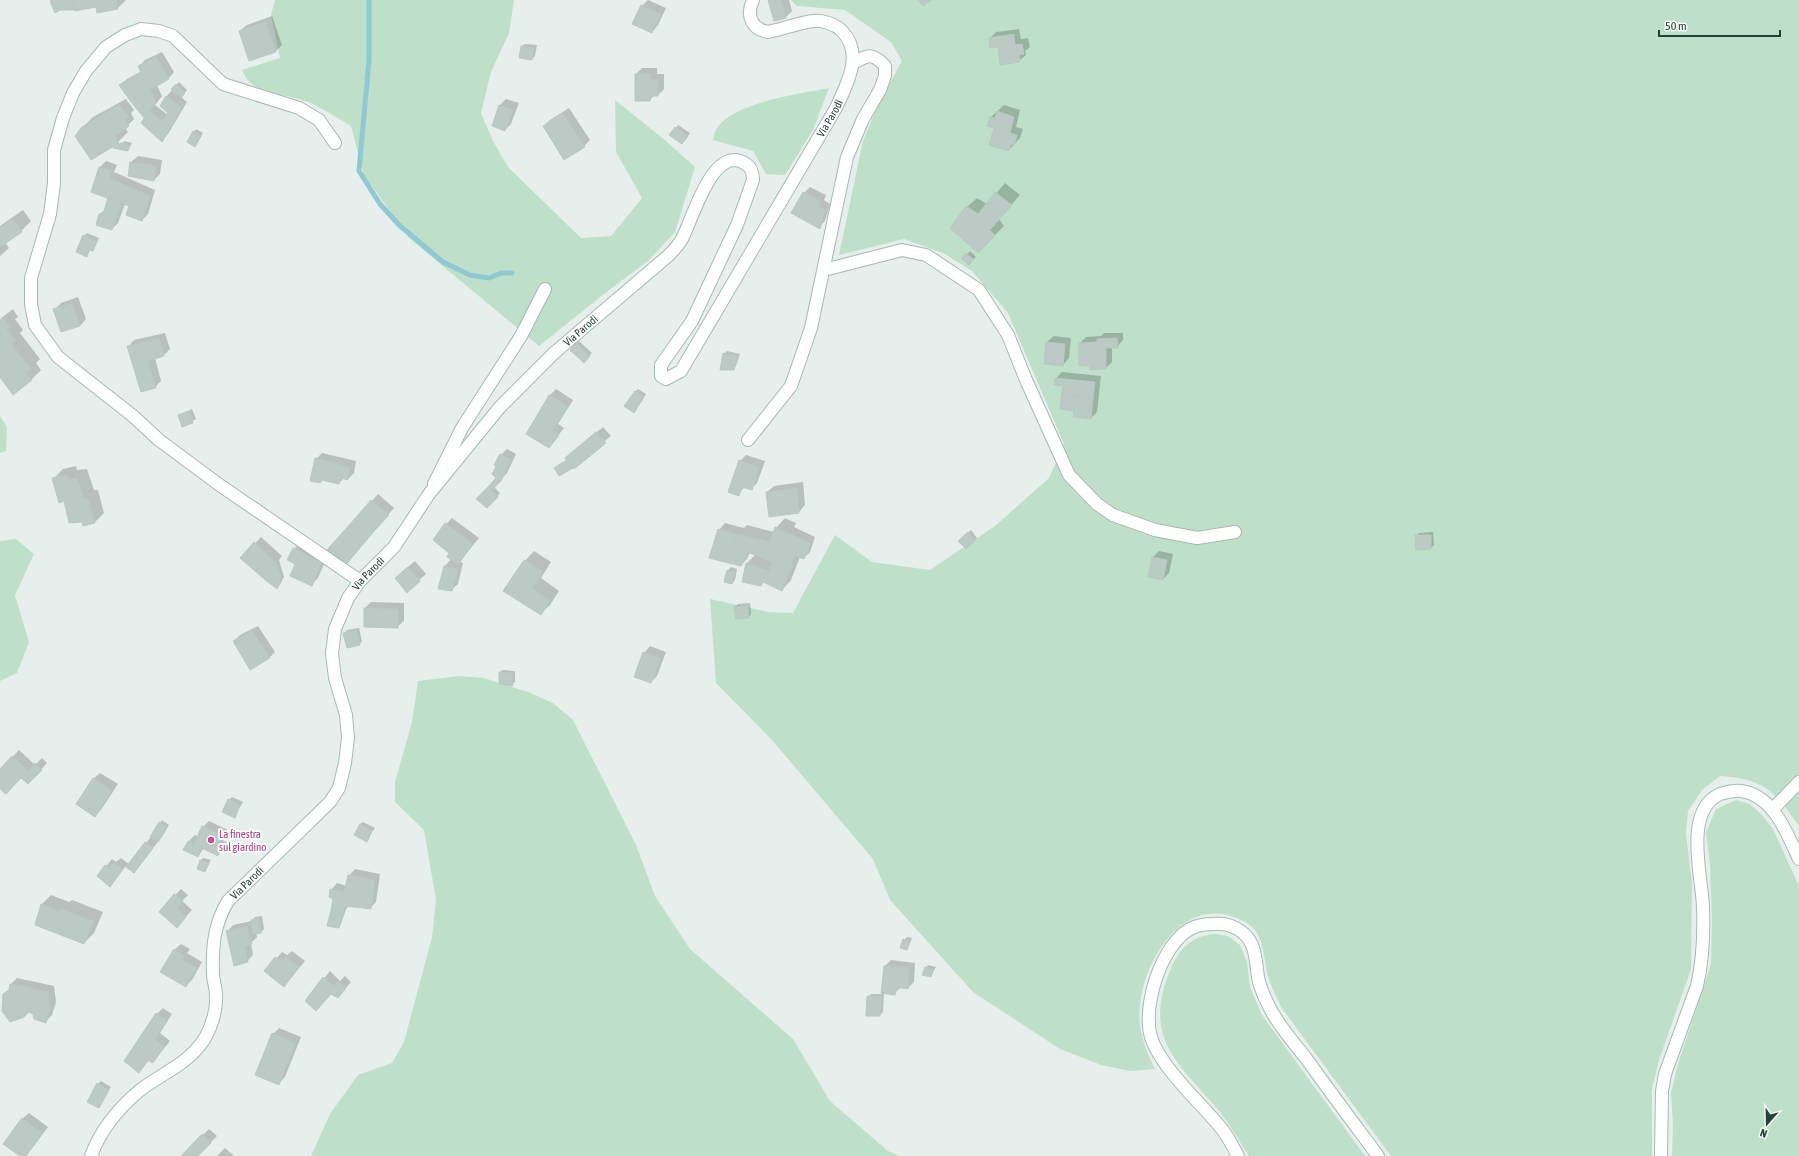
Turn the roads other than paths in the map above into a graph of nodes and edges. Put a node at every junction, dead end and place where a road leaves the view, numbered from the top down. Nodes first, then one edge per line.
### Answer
1 (753, 0) edge
2 (853, 63) junction
3 (335, 143) dead end
4 (824, 270) junction
5 (545, 289) dead end
6 (748, 440) dead end
7 (429, 494) junction
8 (1235, 532) dead end
9 (360, 581) junction
10 (1799, 782) edge
11 (1772, 810) junction
12 (1799, 859) edge
13 (91, 1156) edge
14 (1238, 1156) edge
15 (1378, 1156) edge
16 (1661, 1156) edge

1 - 2 street, Via Parodi
2 - 4 street
2 - 7 street, Via Parodi
3 - 9 street
4 - 6 street
4 - 8 street
5 - 7 street
7 - 9 street, Via Parodi
9 - 13 street, Via Parodi
10 - 11 street
11 - 12 street
11 - 16 street
14 - 15 street

